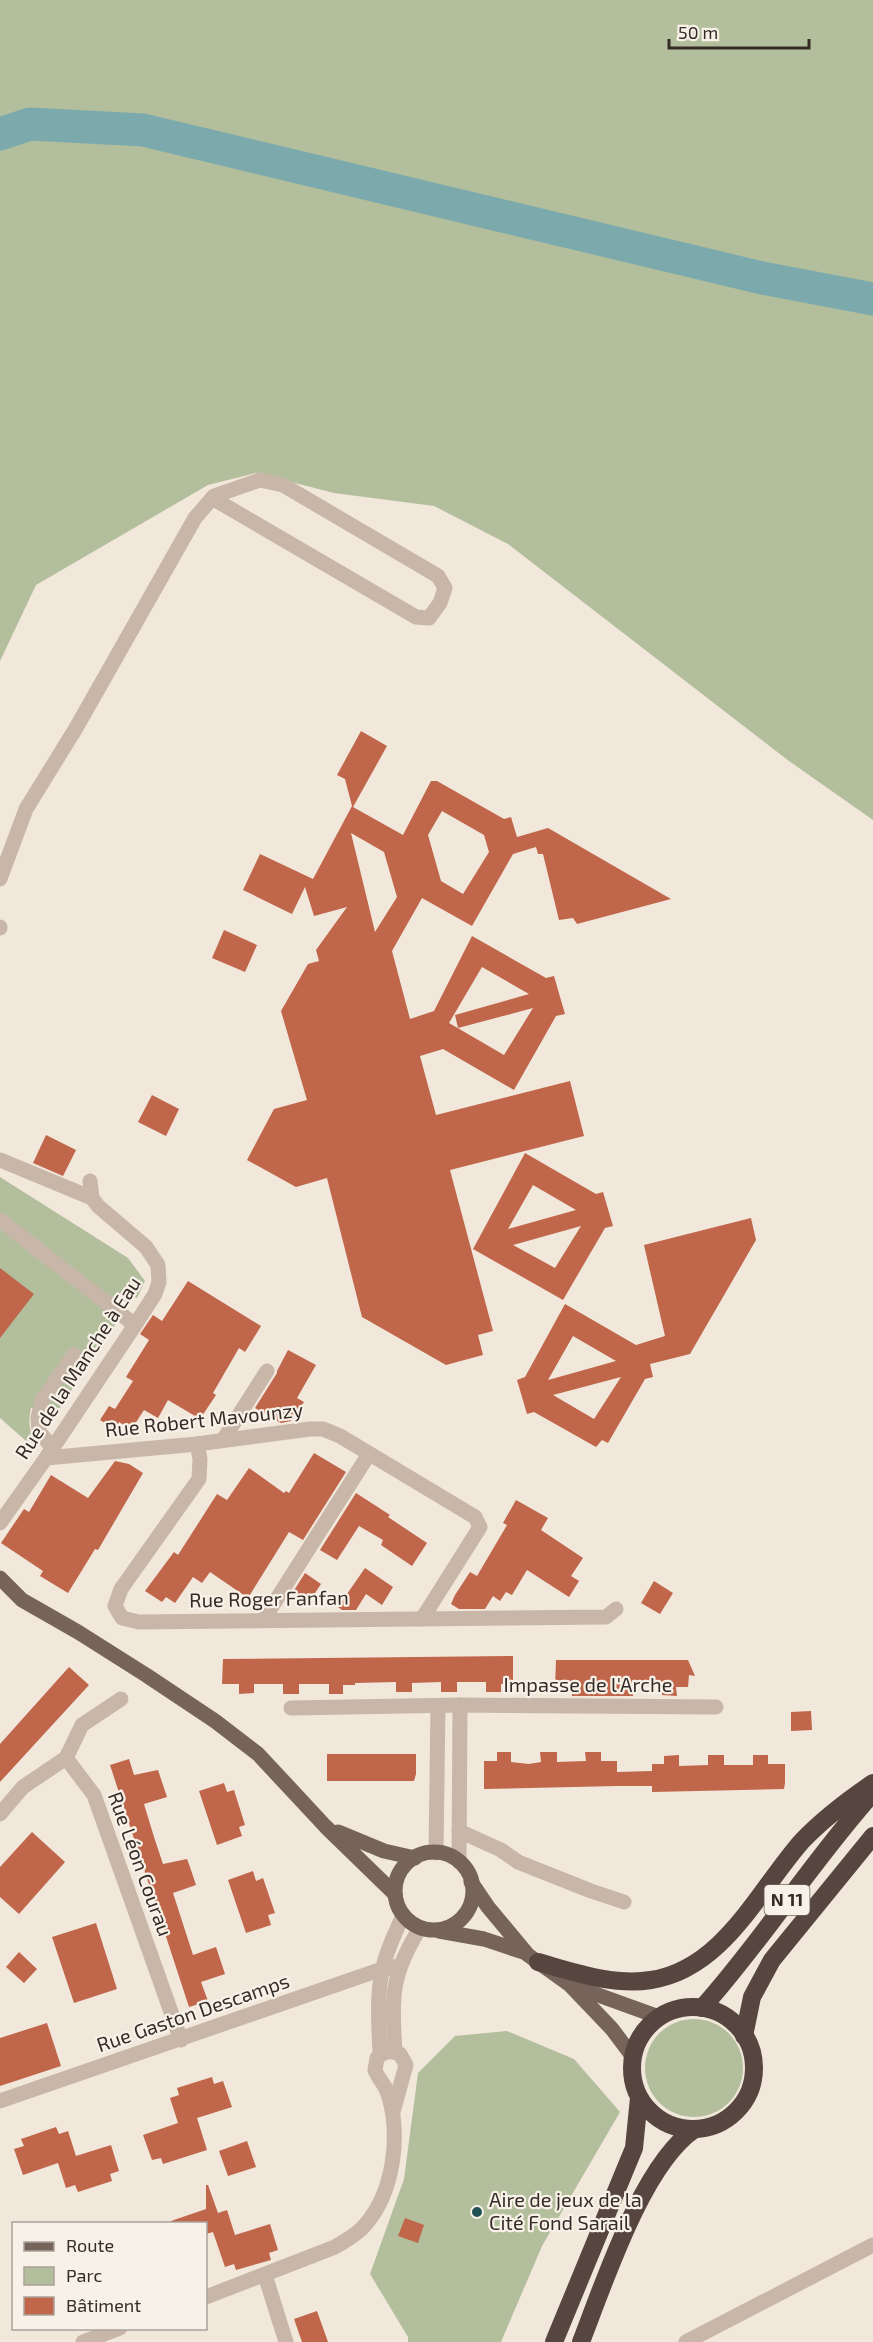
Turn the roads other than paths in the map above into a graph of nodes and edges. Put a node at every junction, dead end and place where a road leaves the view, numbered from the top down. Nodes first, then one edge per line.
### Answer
1 (212, 498) junction
2 (0, 879) edge
3 (0, 1160) edge
4 (90, 1181) dead end
5 (92, 1198) junction
6 (0, 1220) edge
7 (135, 1325) junction
8 (74, 1355) dead end
9 (267, 1371) dead end
10 (223, 1440) junction
11 (196, 1444) junction
12 (50, 1453) junction
13 (369, 1454) junction
14 (2, 1518) edge
15 (0, 1578) edge
16 (0, 1597) edge
17 (22, 1600) junction
18 (616, 1610) dead end
19 (422, 1618) junction
20 (264, 1619) junction
21 (121, 1699) dead end
22 (438, 1706) junction
23 (460, 1706) junction
24 (716, 1707) dead end
25 (291, 1708) dead end
26 (66, 1758) junction
27 (873, 1783) edge
28 (873, 1793) edge
29 (0, 1814) edge
30 (436, 1817) junction
31 (326, 1827) junction
32 (459, 1827) junction
33 (873, 1836) edge
34 (436, 1853) junction
35 (415, 1858) junction
36 (459, 1862) junction
37 (471, 1881) junction
38 (395, 1894) junction
39 (624, 1902) dead end
40 (403, 1915) junction
41 (427, 1929) junction
42 (533, 1959) junction
43 (400, 1966) junction
44 (382, 1970) junction
45 (570, 1985) junction
46 (702, 2008) junction
47 (659, 2017) junction
48 (744, 2036) junction
49 (181, 2040) junction
50 (395, 2052) junction
51 (380, 2055) junction
52 (633, 2057) junction
53 (403, 2077) junction
54 (382, 2080) junction
55 (639, 2097) junction
56 (0, 2101) edge
57 (393, 2112) junction
58 (695, 2129) junction
59 (873, 2245) edge
60 (265, 2276) junction
61 (207, 2297) edge
62 (115, 2330) edge
63 (83, 2342) edge
64 (286, 2342) edge
65 (554, 2342) edge
66 (581, 2342) edge
67 (686, 2342) edge

1 - 1 street
1 - 2 street
3 - 5 street
4 - 5 street
5 - 7 street, Rue de la Manche à Eau
6 - 7 street
7 - 12 street, Rue de la Manche à Eau
8 - 12 street
9 - 10 street
10 - 11 street, Rue Robert Mavounzy
10 - 13 street, Rue Robert Mavounzy
11 - 12 street, Rue Robert Mavounzy
11 - 20 street, Rue Roger Fanfan
12 - 14 street, Rue de la Manche à Eau
13 - 19 street, Rue Robert Mavounzy
13 - 20 street
15 - 17 main road
16 - 17 main road
17 - 31 main road
18 - 19 street, Rue Roger Fanfan
19 - 20 street, Rue Roger Fanfan
21 - 26 street
22 - 23 street, Impasse de l'Arche
22 - 25 street, Impasse de l'Arche
22 - 30 street
23 - 24 street, Impasse de l'Arche
23 - 32 street
26 - 29 street
26 - 49 street, Rue Léon Courau
27 - 42 highway
28 - 46 highway, N 11
30 - 32 street
30 - 34 street
31 - 35 main road
31 - 38 main road
32 - 36 street
32 - 39 street
33 - 48 highway, N 11
34 - 35 main road
34 - 36 main road
35 - 38 main road
36 - 37 main road
37 - 41 main road
37 - 42 main road
38 - 40 main road
40 - 41 main road
40 - 44 street
41 - 42 main road
41 - 43 street
42 - 45 main road
43 - 44 street, Rue Gaston Descamps
43 - 50 street
44 - 49 street, Rue Gaston Descamps
44 - 51 street
45 - 47 main road
45 - 52 main road
46 - 47 highway
46 - 48 highway
47 - 52 highway
48 - 58 highway
49 - 56 street, Rue Gaston Descamps
50 - 51 street
50 - 53 street
51 - 54 street
52 - 55 highway
53 - 54 street
53 - 57 street
54 - 57 street
55 - 58 highway
55 - 65 highway
57 - 60 street
58 - 66 highway
59 - 67 street
60 - 61 street
60 - 64 street
62 - 63 street

